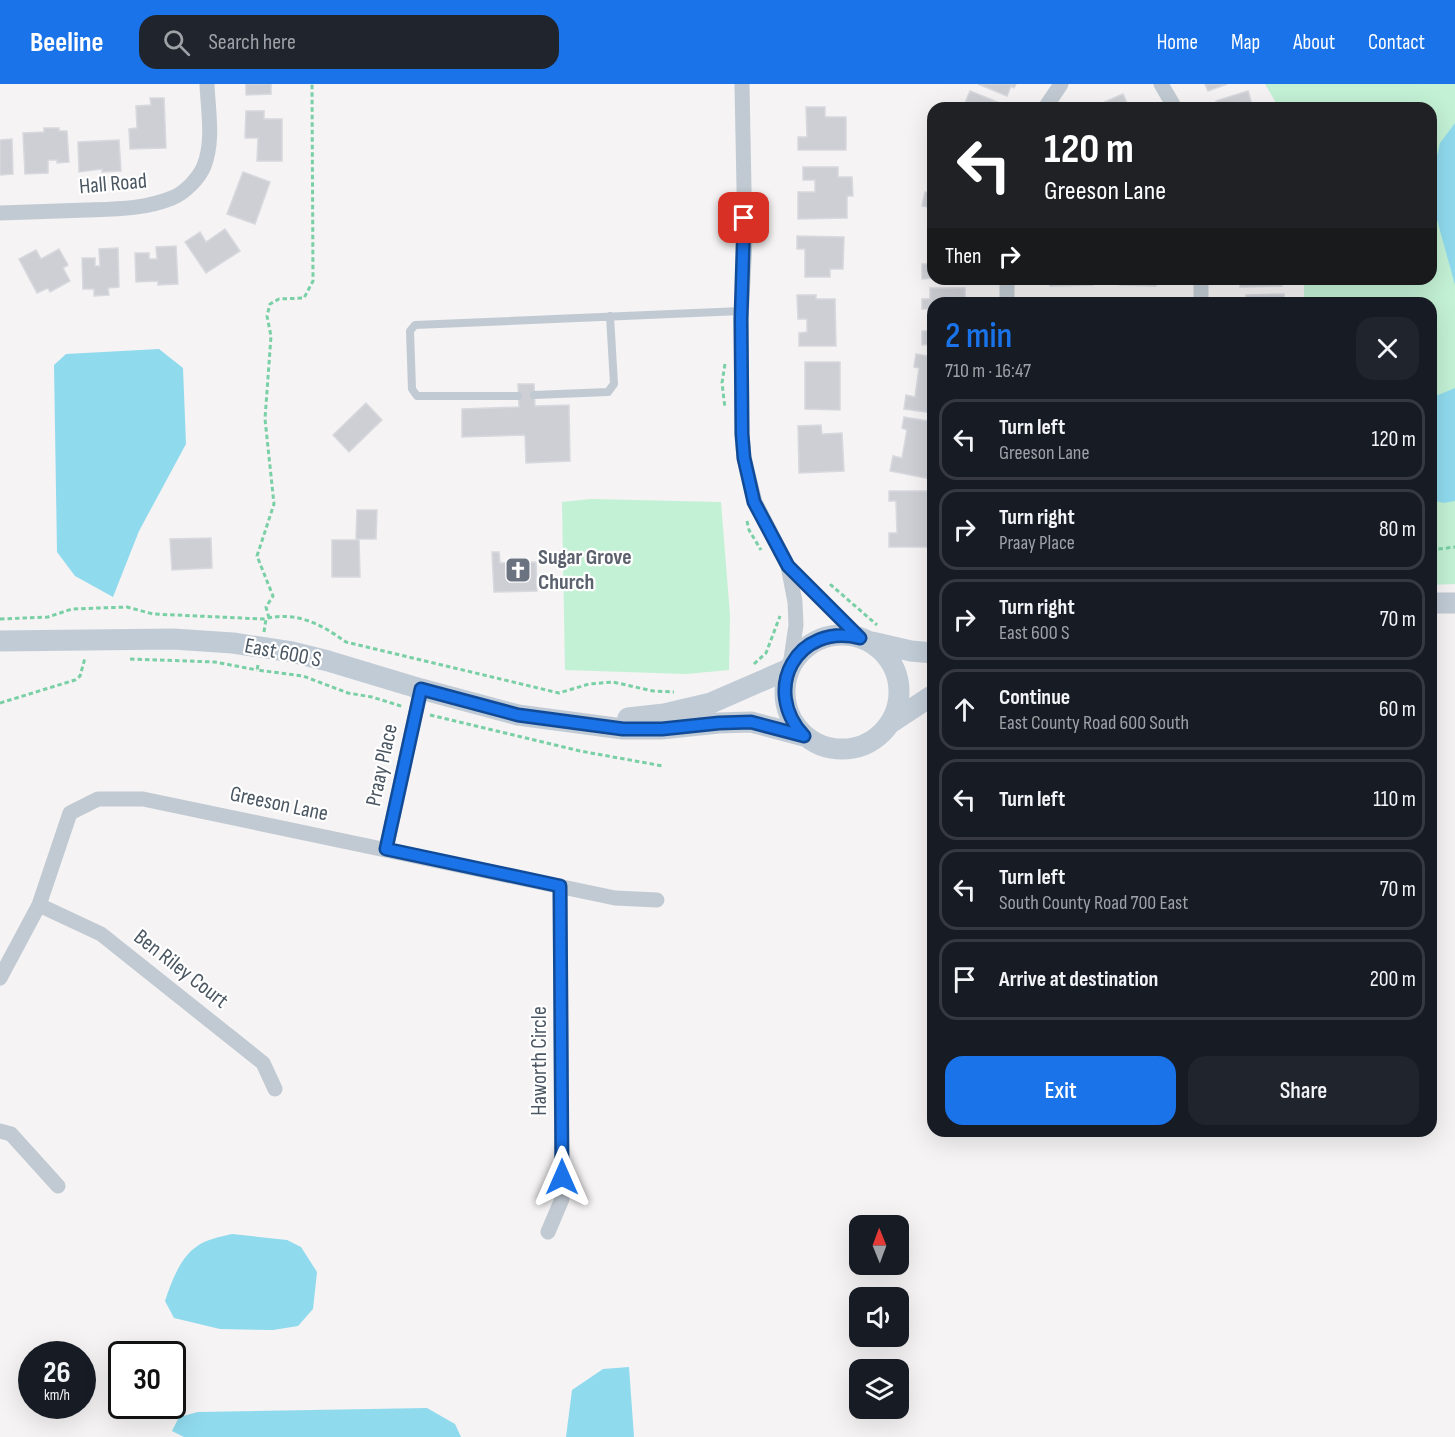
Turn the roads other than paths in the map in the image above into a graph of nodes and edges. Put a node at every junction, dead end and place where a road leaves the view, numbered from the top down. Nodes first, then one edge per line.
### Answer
1 (207, 84) edge
2 (742, 84) edge
3 (1061, 84) edge
4 (1161, 84) edge
5 (1050, 102) edge
6 (1172, 102) edge
7 (0, 213) edge
8 (741, 310) junction
9 (610, 316) junction
10 (534, 395) dead end
11 (518, 396) dead end
12 (788, 566) junction
13 (1437, 603) edge
14 (1455, 603) edge
15 (870, 636) junction
16 (0, 641) edge
17 (927, 652) edge
18 (790, 667) junction
19 (421, 689) junction
20 (927, 699) edge
21 (558, 720) junction
22 (889, 725) junction
23 (804, 736) junction
24 (386, 849) junction
25 (560, 886) junction
26 (657, 900) dead end
27 (39, 905) junction
28 (0, 978) edge
29 (275, 1089) dead end
30 (0, 1131) edge
31 (58, 1186) dead end
32 (548, 1232) dead end

1 - 7 street, Hall Road
2 - 8 street
3 - 5 street
4 - 6 street
8 - 9 lane
8 - 12 street
9 - 10 lane
9 - 11 lane
12 - 15 street
12 - 18 street
13 - 14 street
15 - 17 street
15 - 18 street
15 - 22 street
16 - 19 street, East 600 S
18 - 21 street
18 - 23 street
19 - 21 street, East 600 S
19 - 24 street, Praay Place
20 - 22 street
21 - 23 street
22 - 23 street
24 - 25 street, Greeson Lane
24 - 27 street, Greeson Lane
25 - 26 street, Greeson Lane
25 - 32 street, Haworth Circle
27 - 28 street, Greeson Lane
27 - 29 street, Ben Riley Court
30 - 31 street

